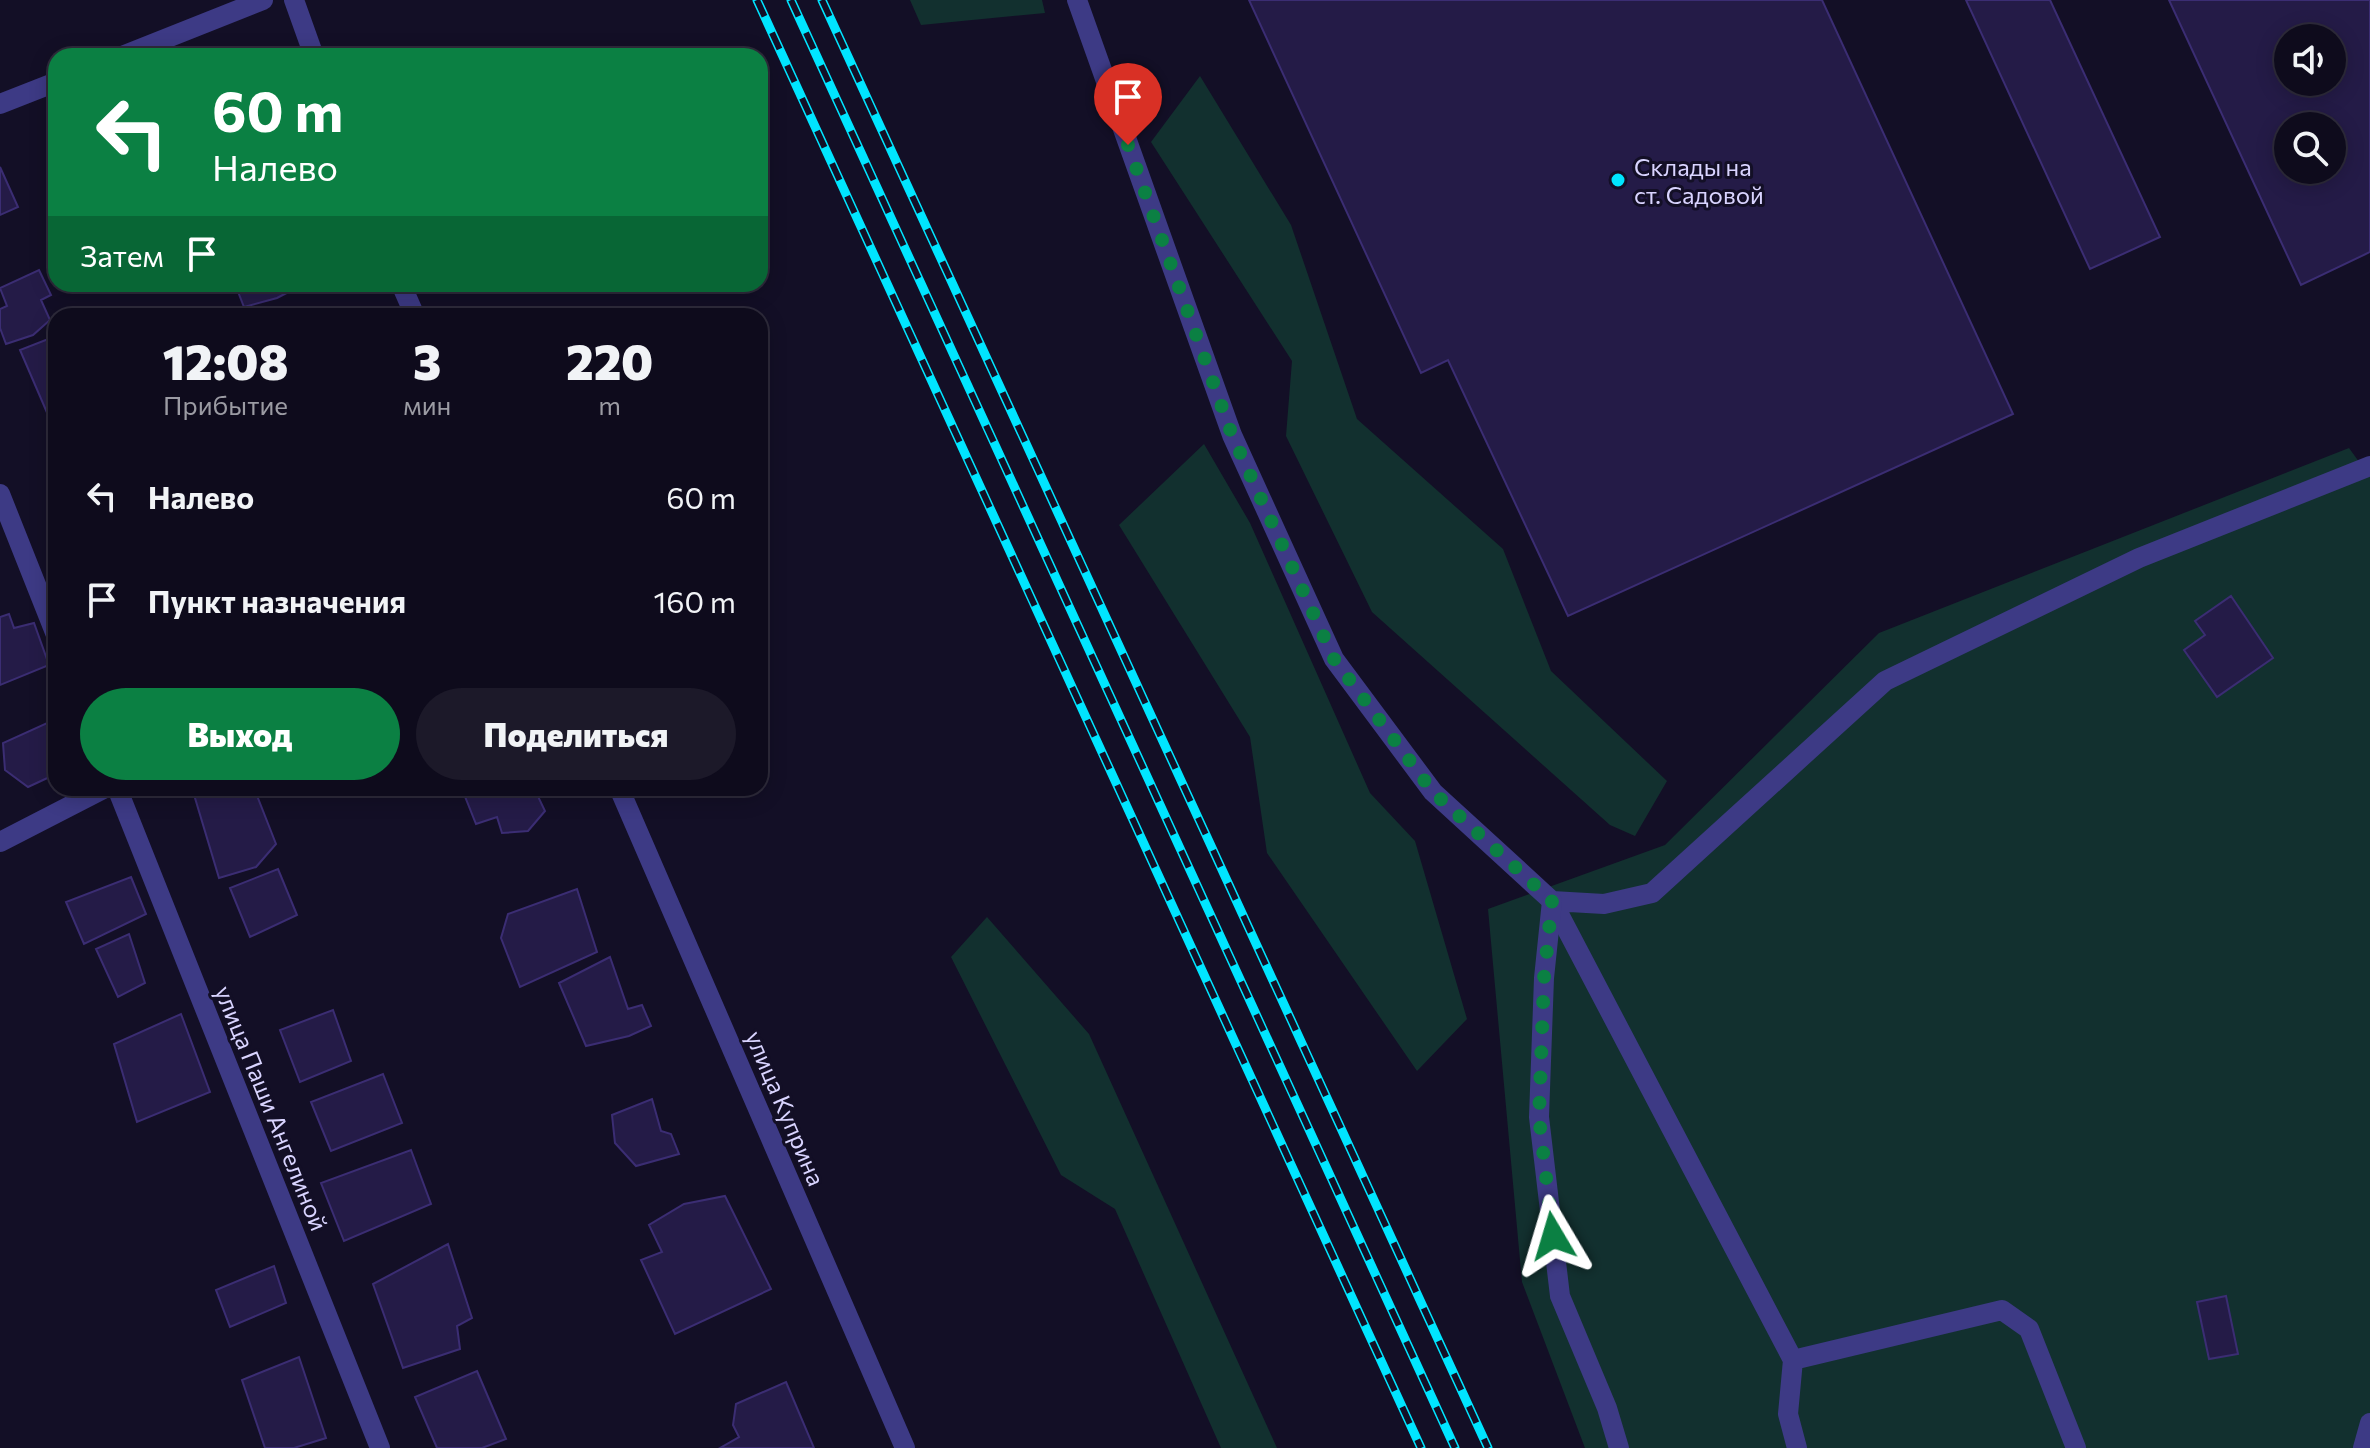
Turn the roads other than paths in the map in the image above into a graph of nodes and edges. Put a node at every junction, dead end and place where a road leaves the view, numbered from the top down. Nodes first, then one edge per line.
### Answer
1 (263, 0) edge
2 (294, 0) edge
3 (1077, 0) edge
4 (142, 48) edge
5 (311, 48) edge
6 (48, 85) edge
7 (0, 104) edge
8 (2370, 466) edge
9 (0, 494) edge
10 (48, 615) edge
11 (89, 796) edge
12 (120, 796) edge
13 (622, 796) edge
14 (0, 842) edge
15 (1552, 901) junction
16 (1793, 1360) junction
17 (2370, 1423) edge
18 (380, 1448) edge
19 (905, 1448) edge
20 (1619, 1448) edge
21 (1797, 1448) edge
22 (2076, 1448) edge
23 (2363, 1448) edge

1 - 4 street
2 - 5 street
3 - 15 street
6 - 7 street
8 - 15 street
9 - 10 street
11 - 14 street
12 - 18 street, улица Паши Ангелиной
13 - 19 street, улица Куприна
15 - 16 street
15 - 20 street
16 - 21 street
16 - 22 street
17 - 23 street

